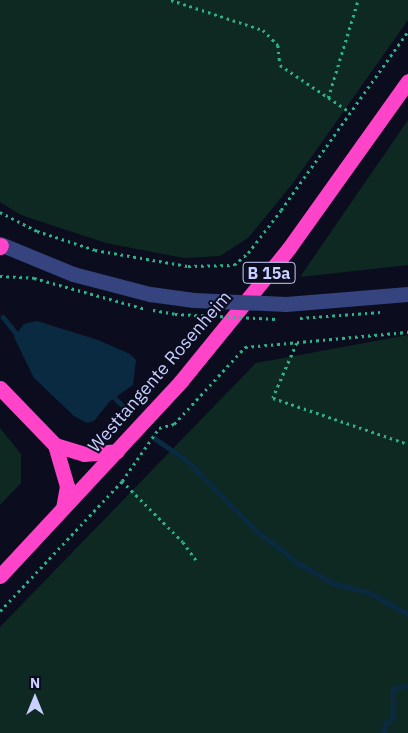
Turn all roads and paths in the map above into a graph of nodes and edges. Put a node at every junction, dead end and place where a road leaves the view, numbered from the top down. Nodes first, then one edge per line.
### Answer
1 (171, 0) edge
2 (358, 0) edge
3 (408, 31) edge
4 (407, 83) edge
5 (328, 98) junction
6 (350, 112) junction
7 (0, 212) edge
8 (0, 245) edge
9 (0, 276) edge
10 (408, 294) edge
11 (391, 311) dead end
12 (285, 312) junction
13 (293, 319) dead end
14 (408, 332) edge
15 (297, 343) junction
16 (0, 388) edge
17 (408, 444) edge
18 (55, 445) junction
19 (117, 451) junction
20 (122, 481) junction
21 (63, 509) junction
22 (197, 561) dead end
23 (0, 576) edge
24 (0, 611) edge

1 - 5 path
2 - 5 path
3 - 6 path
4 - 19 highway, Westtangente Rosenheim / B 15a
5 - 6 path
6 - 7 path
8 - 12 street, bridge
9 - 12 path, bridge
10 - 12 street
11 - 13 path
14 - 15 path
15 - 17 path
15 - 20 path
16 - 18 highway
18 - 19 highway
18 - 21 highway
19 - 21 highway, Westtangente Rosenheim / B 15a
20 - 22 path
20 - 24 path
21 - 23 highway, Westtangente Rosenheim / B 15a

